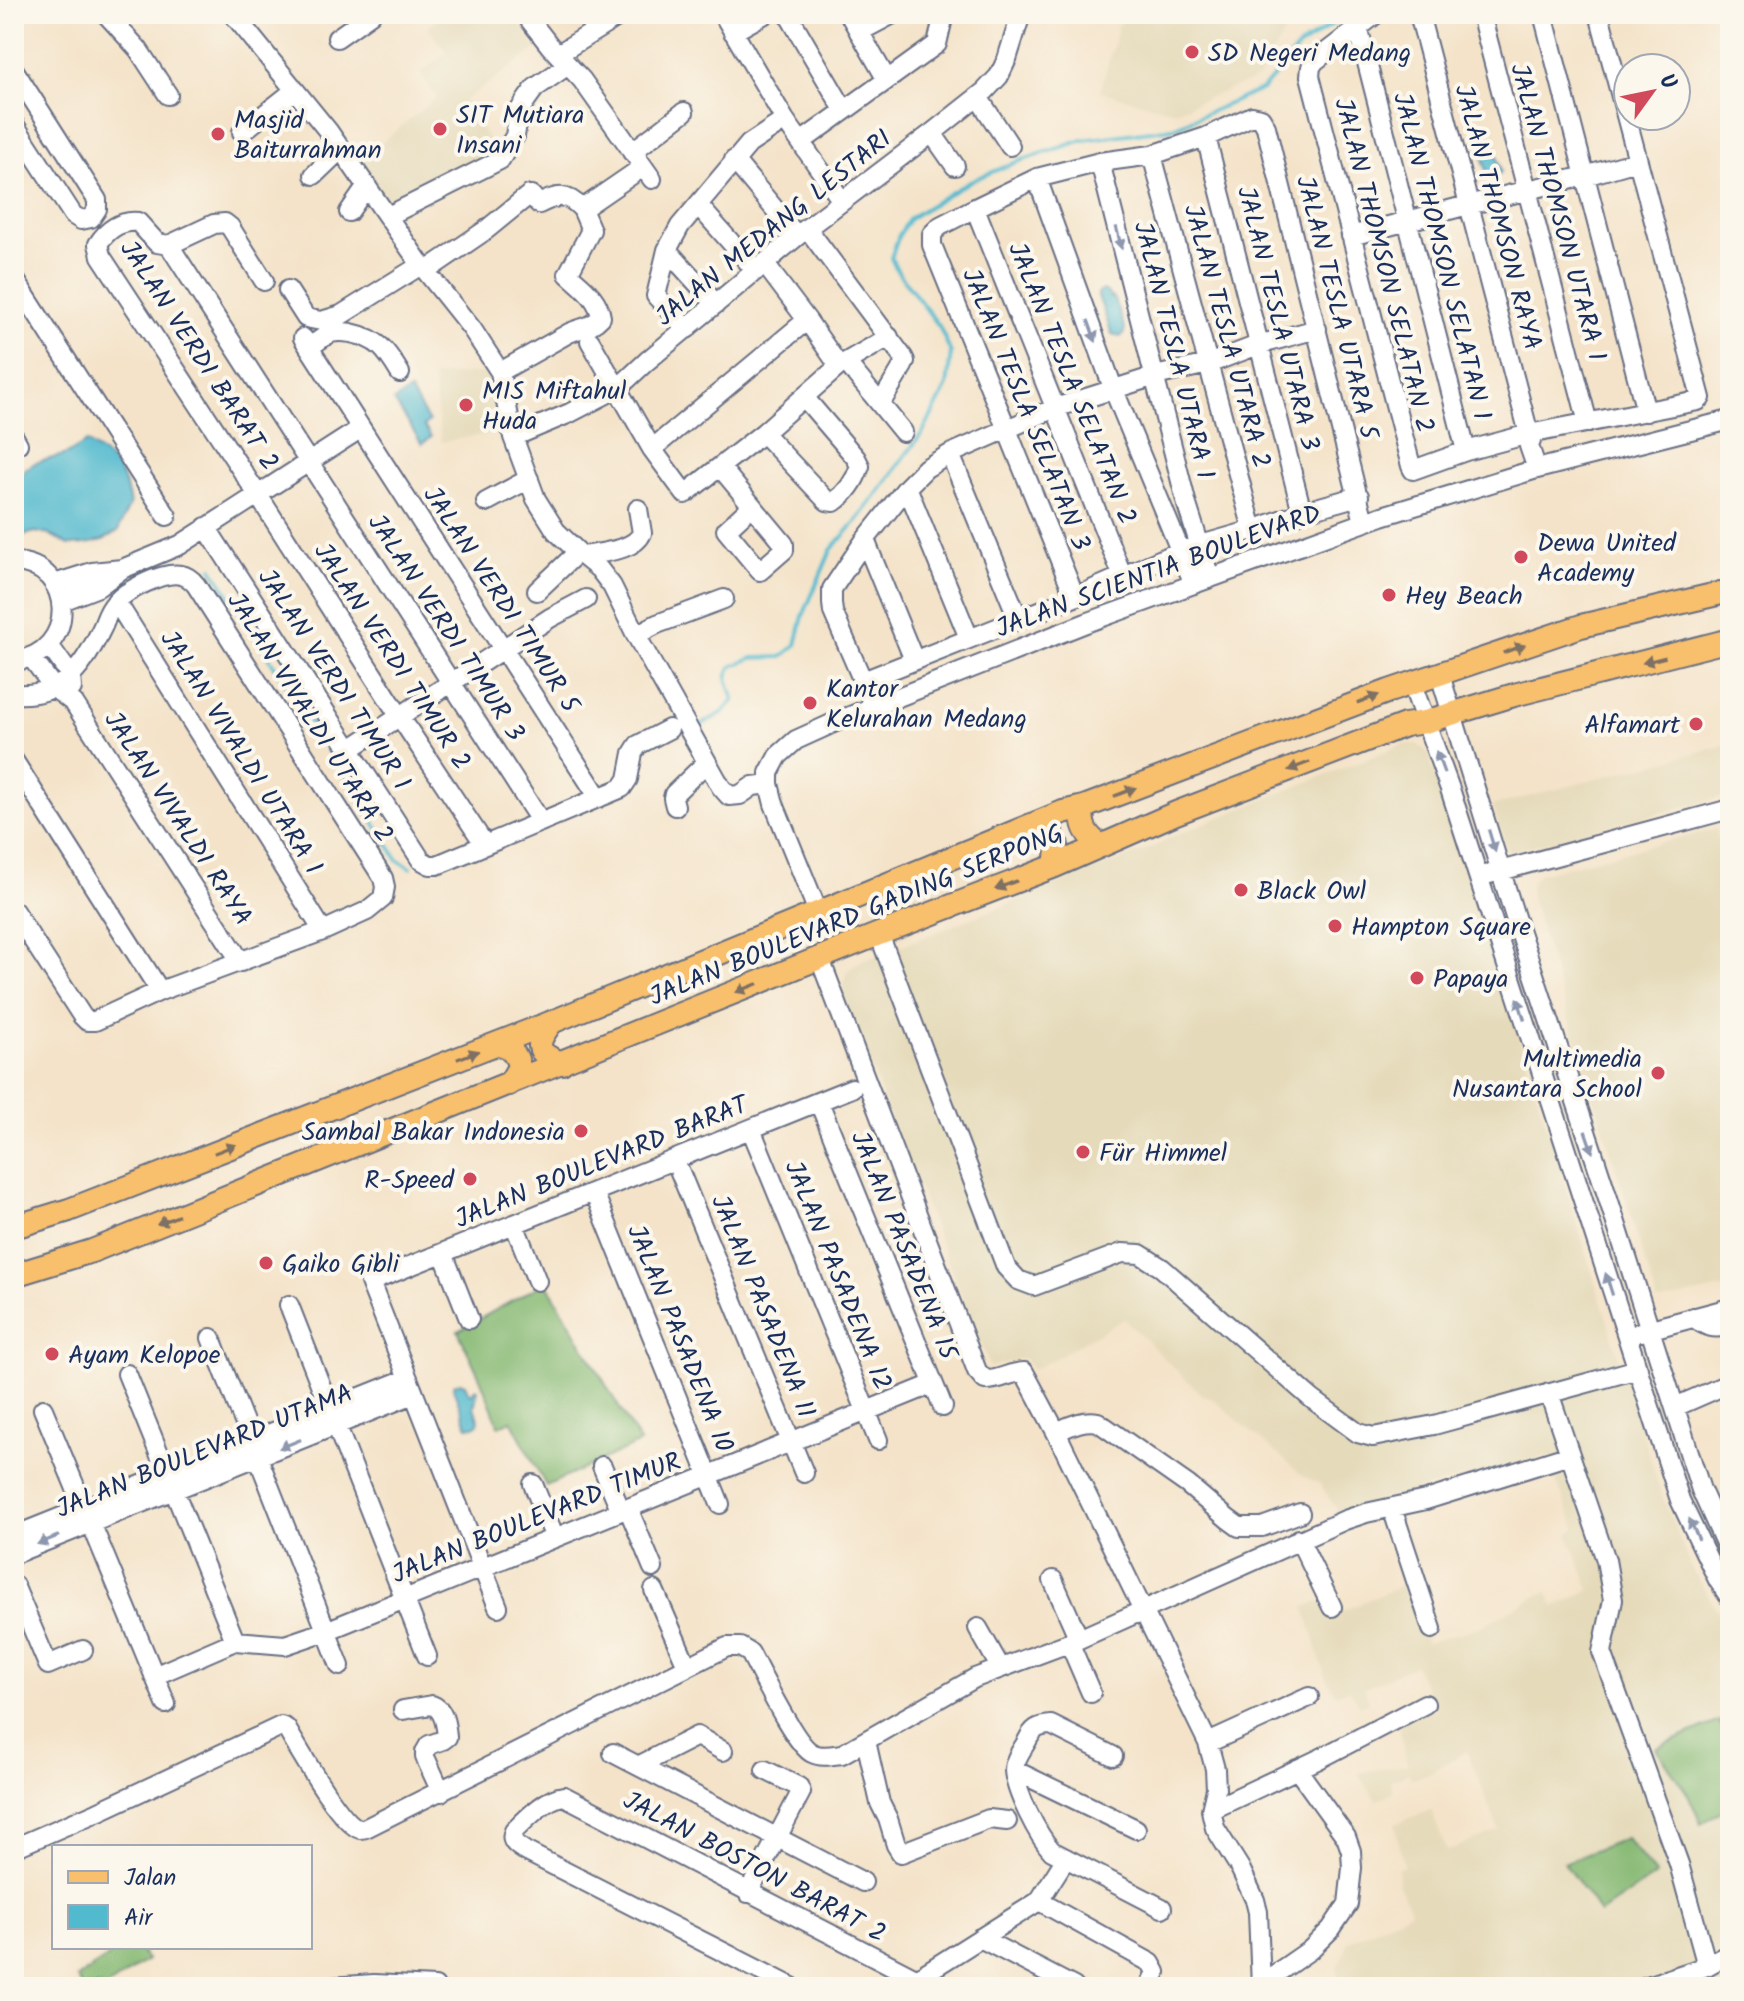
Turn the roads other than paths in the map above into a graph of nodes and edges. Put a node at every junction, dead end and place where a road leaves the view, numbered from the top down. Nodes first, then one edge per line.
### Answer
1 (371, 14) edge
2 (525, 14) edge
3 (622, 14) edge
4 (723, 14) edge
5 (765, 14) edge
6 (788, 14) edge
7 (849, 14) edge
8 (893, 14) edge
9 (1021, 14) edge
10 (1376, 14) edge
11 (1419, 14) edge
12 (1481, 14) edge
13 (1543, 14) edge
14 (1599, 14) edge
15 (939, 15) edge
16 (111, 16) edge
17 (238, 16) edge
18 (1358, 27) junction
19 (733, 32) junction
20 (859, 32) junction
21 (337, 38) dead end
22 (563, 60) junction
23 (14, 70) edge
24 (887, 80) junction
25 (295, 90) junction
26 (168, 95) dead end
27 (978, 97) junction
28 (844, 110) junction
29 (684, 112) dead end
30 (785, 120) junction
31 (14, 124) edge
32 (242, 132) dead end
33 (932, 133) junction
34 (1206, 137) junction
35 (801, 142) junction
36 (1010, 146) dead end
37 (341, 149) junction
38 (1152, 155) junction
39 (734, 160) junction
40 (1637, 161) junction
41 (1100, 162) junction
42 (642, 166) junction
43 (955, 166) dead end
44 (314, 175) dead end
45 (1585, 176) junction
46 (1037, 178) junction
47 (367, 186) junction
48 (1527, 190) junction
49 (842, 201) junction
50 (698, 205) junction
51 (1468, 205) junction
52 (975, 208) junction
53 (582, 209) junction
54 (349, 212) dead end
55 (388, 216) junction
56 (1408, 221) junction
57 (802, 232) junction
58 (1351, 236) junction
59 (169, 245) junction
60 (667, 250) junction
61 (760, 267) junction
62 (424, 268) junction
63 (14, 278) edge
64 (264, 281) dead end
65 (288, 290) dead end
66 (716, 304) junction
67 (807, 320) junction
68 (687, 329) junction
69 (1317, 329) junction
70 (889, 337) junction
71 (590, 341) dead end
72 (1258, 345) junction
73 (842, 364) junction
74 (1208, 364) junction
75 (500, 372) junction
76 (400, 373) dead end
77 (1155, 376) junction
78 (618, 388) junction
79 (1113, 388) junction
80 (804, 397) junction
81 (881, 403) junction
82 (1055, 408) junction
83 (1646, 412) junction
84 (1730, 420) edge
85 (1588, 423) junction
86 (360, 429) junction
87 (1005, 429) junction
88 (903, 432) dead end
89 (763, 433) junction
90 (513, 437) junction
91 (652, 449) junction
92 (1466, 451) junction
93 (1533, 451) junction
94 (950, 454) junction
95 (308, 461) junction
96 (720, 467) junction
97 (529, 479) junction
98 (907, 487) junction
99 (258, 495) junction
100 (1359, 498) junction
101 (486, 502) dead end
102 (1187, 505) junction
103 (752, 506) dead end
104 (638, 509) dead end
105 (1164, 512) junction
106 (1302, 512) junction
107 (167, 516) dead end
108 (1364, 522) junction
109 (206, 527) junction
110 (1253, 530) junction
111 (865, 540) junction
112 (1200, 547) junction
113 (1180, 551) junction
114 (581, 554) junction
115 (14, 562) edge
116 (1123, 577) junction
117 (1202, 581) junction
118 (537, 591) dead end
119 (1730, 591) edge
120 (58, 593) junction
121 (1075, 597) junction
122 (586, 599) dead end
123 (724, 599) dead end
124 (116, 601) junction
125 (1018, 618) junction
126 (636, 635) junction
127 (969, 638) junction
128 (1730, 640) edge
129 (49, 645) junction
130 (504, 649) junction
131 (23, 659) edge
132 (914, 660) junction
133 (1440, 675) junction
134 (71, 676) junction
135 (863, 681) junction
136 (452, 683) junction
137 (1412, 684) junction
138 (54, 688) junction
139 (14, 694) edge
140 (74, 703) junction
141 (874, 707) junction
142 (1453, 713) junction
143 (400, 717) junction
144 (1425, 722) junction
145 (669, 729) dead end
146 (350, 749) junction
147 (14, 761) edge
148 (707, 762) junction
149 (769, 784) junction
150 (599, 798) junction
151 (675, 806) dead end
152 (1084, 807) junction
153 (1730, 809) edge
154 (541, 822) junction
155 (1039, 823) junction
156 (485, 845) junction
157 (1101, 846) junction
158 (1055, 866) junction
159 (1501, 870) junction
160 (1479, 877) junction
161 (14, 911) edge
162 (818, 912) junction
163 (323, 931) junction
164 (879, 934) junction
165 (820, 959) junction
166 (241, 962) junction
167 (160, 991) junction
168 (552, 1022) junction
169 (499, 1043) junction
170 (562, 1063) junction
171 (509, 1084) junction
172 (852, 1088) dead end
173 (819, 1102) junction
174 (751, 1129) junction
175 (675, 1160) junction
176 (594, 1192) junction
177 (514, 1224) junction
178 (15, 1226) edge
179 (443, 1253) junction
180 (14, 1275) edge
181 (537, 1281) dead end
182 (289, 1305) dead end
183 (1730, 1308) edge
184 (1693, 1317) junction
185 (469, 1319) dead end
186 (1730, 1326) edge
187 (1649, 1329) junction
188 (1626, 1336) junction
189 (211, 1338) dead end
190 (1638, 1369) junction
191 (127, 1374) dead end
192 (1730, 1383) edge
193 (933, 1384) junction
194 (411, 1386) junction
195 (1549, 1393) junction
196 (943, 1407) dead end
197 (1675, 1407) junction
198 (43, 1409) dead end
199 (867, 1411) junction
200 (333, 1418) junction
201 (1056, 1432) junction
202 (878, 1440) dead end
203 (791, 1442) junction
204 (254, 1449) junction
205 (1570, 1455) junction
206 (602, 1466) dead end
207 (804, 1473) dead end
208 (709, 1475) junction
209 (170, 1482) junction
210 (533, 1484) dead end
211 (720, 1504) dead end
212 (1392, 1508) junction
213 (624, 1510) junction
214 (1300, 1513) dead end
215 (87, 1516) junction
216 (14, 1536) edge
217 (555, 1538) junction
218 (1299, 1539) junction
219 (14, 1554) edge
220 (1730, 1554) edge
221 (482, 1567) junction
222 (653, 1568) dead end
223 (1053, 1580) dead end
224 (14, 1585) edge
225 (654, 1590) dead end
226 (1730, 1598) edge
227 (405, 1599) junction
228 (498, 1607) dead end
229 (1332, 1607) dead end
230 (1142, 1611) junction
231 (978, 1628) dead end
232 (1432, 1629) dead end
233 (326, 1631) junction
234 (235, 1641) junction
235 (1074, 1641) junction
236 (83, 1650) dead end
237 (427, 1656) dead end
238 (340, 1666) dead end
239 (687, 1666) junction
240 (1000, 1667) junction
241 (154, 1676) junction
242 (1091, 1693) dead end
243 (1309, 1697) dead end
244 (166, 1704) dead end
245 (1425, 1704) dead end
246 (403, 1710) dead end
247 (866, 1741) junction
248 (1208, 1743) junction
249 (723, 1751) dead end
250 (613, 1753) dead end
251 (1113, 1756) dead end
252 (638, 1766) junction
253 (1297, 1769) junction
254 (765, 1770) dead end
255 (1014, 1770) junction
256 (441, 1792) junction
257 (1211, 1810) junction
258 (1007, 1821) dead end
259 (1136, 1829) dead end
260 (778, 1837) junction
261 (14, 1848) edge
262 (1066, 1858) junction
263 (863, 1882) dead end
264 (748, 1893) junction
265 (1039, 1901) junction
266 (1162, 1908) dead end
267 (980, 1938) junction
268 (1730, 1953) edge
269 (1707, 1966) junction
270 (1730, 1967) edge
271 (920, 1984) edge
272 (431, 1986) edge
273 (1261, 1986) edge
274 (331, 1987) edge
275 (792, 1987) edge
276 (1074, 1987) edge
277 (1149, 1987) edge
278 (1644, 1987) edge

1 - 21 street
2 - 22 street
3 - 22 street
4 - 19 street
5 - 19 street
6 - 28 street
7 - 20 street
8 - 20 street
9 - 27 street, JALAN MEDANG LESTARI
10 - 18 street
11 - 51 street, JALAN THOMSON RAYA
12 - 48 street, JALAN THOMSON UTARA 1
13 - 45 street
14 - 40 street
15 - 24 street
16 - 26 street
17 - 25 street
18 - 56 street, JALAN THOMSON SELATAN 1
18 - 58 street, JALAN THOMSON SELATAN 2
19 - 30 street
20 - 24 street
22 - 42 street
22 - 55 street
23 - 31 street
24 - 28 street
25 - 32 street
25 - 37 street
27 - 33 street, JALAN MEDANG LESTARI
27 - 36 street
28 - 35 street
29 - 42 street
30 - 35 street
30 - 39 street
33 - 43 street
33 - 49 street, JALAN MEDANG LESTARI
34 - 38 street
34 - 69 street, JALAN TESLA UTARA 5
34 - 72 street, JALAN TESLA UTARA 3
35 - 49 street
37 - 44 street
37 - 47 street
38 - 41 street
38 - 74 street, JALAN TESLA UTARA 2
39 - 50 street
39 - 57 street
40 - 45 street
40 - 83 street
41 - 46 street
41 -> 77 street, JALAN TESLA UTARA 1
42 - 53 street
45 - 48 street
45 - 83 street
46 - 52 street
46 -> 79 street
47 - 54 street
47 - 55 street
48 - 51 street
48 - 85 street, JALAN THOMSON UTARA 1
49 - 57 street, JALAN MEDANG LESTARI
50 - 60 street
50 - 61 street
51 - 56 street
51 - 93 street, JALAN THOMSON RAYA
52 - 82 street, JALAN TESLA SELATAN 2
52 - 87 street, JALAN TESLA SELATAN 3
53 - 62 street
53 - 75 street
55 - 62 street
56 - 58 street
56 - 92 street, JALAN THOMSON SELATAN 1
57 - 61 street, JALAN MEDANG LESTARI
57 - 70 street
58 - 92 street, JALAN THOMSON SELATAN 2
59 - 64 street
59 - 95 street, JALAN VERDI TIMUR 3
59 - 99 street, JALAN VERDI BARAT 2
60 - 66 street
60 - 68 street
61 - 66 street, JALAN MEDANG LESTARI
61 - 67 street
62 - 65 street
62 - 75 street
63 - 107 street
66 - 68 street, JALAN MEDANG LESTARI
67 - 73 street
67 - 91 street
68 - 78 street, JALAN MEDANG LESTARI
69 - 72 street
69 - 100 street, JALAN TESLA UTARA 5
70 - 73 street
70 - 81 street
71 - 78 street
72 - 74 street
72 - 106 street, JALAN TESLA UTARA 3
73 - 80 street
73 - 81 street
74 - 77 street
74 - 110 street, JALAN TESLA UTARA 2
75 - 90 street
76 - 86 street, JALAN VERDI TIMUR 5
77 - 79 street
77 - 102 street, JALAN TESLA UTARA 1
78 - 90 street, JALAN MEDANG LESTARI
78 - 91 street
79 - 82 street
79 - 105 street
80 - 89 street
80 - 89 street
81 - 88 street
82 - 87 street
82 - 116 street, JALAN TESLA SELATAN 2
83 - 85 street
84 - 93 street, JALAN SCIENTIA BOULEVARD
85 - 93 street
86 - 95 street
86 - 130 street, JALAN VERDI TIMUR 5
87 - 94 street
87 - 121 street, JALAN TESLA SELATAN 3
89 - 96 street
90 - 97 street
91 - 96 street
92 - 93 street
93 - 108 street, JALAN SCIENTIA BOULEVARD
94 - 98 street
94 - 125 street
95 - 99 street
95 - 136 street, JALAN VERDI TIMUR 3
96 - 103 street
97 - 101 street
97 - 114 street
98 - 111 street
98 - 127 street
99 - 109 street
99 - 143 street, JALAN VERDI TIMUR 2
100 - 106 street
100 - 108 street, JALAN TESLA UTARA 5
102 - 105 street
102 - 112 street, JALAN TESLA UTARA 1
104 - 114 street
105 - 113 street
106 - 110 street
108 - 117 street, JALAN SCIENTIA BOULEVARD
109 - 120 street
109 - 146 street, JALAN VERDI TIMUR 1
110 - 112 street
111 - 132 street
111 - 135 street
112 - 113 street
112 - 117 street, JALAN TESLA UTARA 1
113 - 116 street
113 - 117 street
114 - 118 street
114 - 126 street
115 - 120 street
116 - 121 street
117 - 141 street, JALAN SCIENTIA BOULEVARD
133 -> 119 main road, JALAN BOULEVARD GADING SERPONG
120 - 129 street
121 - 125 street
122 - 130 street
123 - 126 street
124 - 134 street
124 - 163 street, JALAN VIVALDI UTARA 1
124 - 163 street, JALAN VIVALDI UTARA 2
125 - 127 street
126 - 148 street
127 - 132 street
128 -> 142 main road, JALAN BOULEVARD GADING SERPONG
129 - 131 street
129 - 134 street, JALAN VIVALDI RAYA
130 - 136 street
130 - 150 street, JALAN VERDI TIMUR 5
131 - 138 street, JALAN VIVALDI RAYA
132 - 135 street
133 - 137 main road, JALAN BOULEVARD GADING SERPONG
133 - 142 street
134 - 138 street
134 - 140 street, JALAN VIVALDI RAYA
135 - 141 street
136 - 143 street
136 - 154 street, JALAN VERDI TIMUR 3
137 - 144 street
152 -> 137 main road, JALAN BOULEVARD GADING SERPONG
138 - 139 street
138 - 140 street, JALAN VIVALDI RAYA
140 - 166 street, JALAN VIVALDI RAYA
141 - 149 street, JALAN SCIENTIA BOULEVARD
142 - 144 main road, JALAN BOULEVARD GADING SERPONG
142 -> 159 street
143 - 146 street
143 - 156 street, JALAN VERDI TIMUR 2
144 -> 157 main road, JALAN BOULEVARD GADING SERPONG
160 -> 144 street
145 - 150 street
146 - 156 street, JALAN VERDI TIMUR 1
147 - 167 street
148 - 149 street
148 - 151 street
149 - 162 street
150 - 154 street
152 - 155 main road, JALAN BOULEVARD GADING SERPONG
152 - 157 main road
153 - 159 street
154 - 156 street
155 - 158 main road
155 - 162 main road, JALAN BOULEVARD GADING SERPONG
157 - 158 main road, JALAN BOULEVARD GADING SERPONG
158 -> 164 main road, JALAN BOULEVARD GADING SERPONG
159 - 160 street
159 -> 187 street
188 -> 160 street
161 - 167 street
162 - 168 main road, JALAN BOULEVARD GADING SERPONG
163 - 166 street
164 - 165 main road, JALAN BOULEVARD GADING SERPONG
164 - 195 street
165 -> 170 main road, JALAN BOULEVARD GADING SERPONG
165 - 201 street
166 - 167 street
168 - 169 main road, JALAN BOULEVARD GADING SERPONG
168 - 170 main road
169 - 171 main road
178 -> 169 main road, JALAN BOULEVARD GADING SERPONG
170 - 171 main road, JALAN BOULEVARD GADING SERPONG
171 -> 180 main road, JALAN BOULEVARD GADING SERPONG
172 - 173 street, JALAN BOULEVARD BARAT
173 - 174 street, JALAN BOULEVARD BARAT
173 - 193 street, JALAN PASADENA 15
174 - 175 street, JALAN BOULEVARD BARAT
174 - 199 street, JALAN PASADENA 12
175 - 176 street, JALAN BOULEVARD BARAT
175 - 203 street, JALAN PASADENA 11
176 - 177 street, JALAN BOULEVARD BARAT
176 - 208 street, JALAN PASADENA 10
177 - 179 street, JALAN BOULEVARD BARAT
177 - 181 street
179 - 185 street
179 - 194 street, JALAN BOULEVARD BARAT
182 - 200 street
183 - 184 street
184 - 186 street
184 - 187 street
187 - 188 street
187 - 197 street
188 - 190 street
189 - 204 street
190 - 195 street
226 -> 190 street
191 - 209 street
192 - 197 street
193 - 196 street, JALAN PASADENA 15
193 - 199 street, JALAN BOULEVARD TIMUR
194 - 200 street, JALAN BOULEVARD UTAMA
194 - 221 street
195 - 205 street
197 - 220 street
198 - 215 street
199 - 202 street, JALAN PASADENA 12
199 - 203 street, JALAN BOULEVARD TIMUR
200 - 204 street, JALAN BOULEVARD UTAMA
200 - 227 street
201 - 214 street
201 - 230 street
203 - 207 street, JALAN PASADENA 11
203 - 208 street, JALAN BOULEVARD TIMUR
204 - 209 street, JALAN BOULEVARD UTAMA
204 - 233 street
205 - 212 street
205 - 269 street
206 - 213 street
208 - 211 street, JALAN PASADENA 10
208 - 213 street, JALAN BOULEVARD TIMUR
209 - 215 street, JALAN BOULEVARD UTAMA
209 - 234 street
210 - 217 street
212 - 218 street
212 - 232 street
213 - 217 street, JALAN BOULEVARD TIMUR
213 - 222 street
215 - 216 street, JALAN BOULEVARD UTAMA
215 -> 219 street, JALAN BOULEVARD UTAMA
215 - 241 street
217 - 221 street, JALAN BOULEVARD TIMUR
218 - 229 street
218 - 230 street
221 - 227 street, JALAN BOULEVARD TIMUR
221 - 228 street
223 - 235 street
224 - 236 street
225 - 239 street
227 - 233 street, JALAN BOULEVARD TIMUR
227 - 237 street
230 - 235 street
230 - 248 street
231 - 240 street
233 - 234 street, JALAN BOULEVARD TIMUR
233 - 238 street
234 - 241 street, JALAN BOULEVARD TIMUR
235 - 240 street
235 - 242 street
239 - 247 street
239 - 256 street
240 - 247 street
241 - 244 street
243 - 248 street
245 - 253 street
246 - 256 street
247 - 258 street
248 - 257 street
249 - 252 street
250 - 252 street
251 - 255 street
252 - 260 street
253 - 257 street
253 - 273 street
254 - 260 street
255 - 259 street
255 - 262 street
256 - 261 street
257 - 273 street
260 - 263 street
260 - 264 street
262 - 265 street
262 - 266 street
264 - 271 street, JALAN BOSTON BARAT 2
264 - 275 street, JALAN BOSTON BARAT 2
265 - 267 street
265 - 277 street
267 - 271 street
267 - 276 street
268 - 269 street
269 - 270 street
269 - 278 street
272 - 274 street

